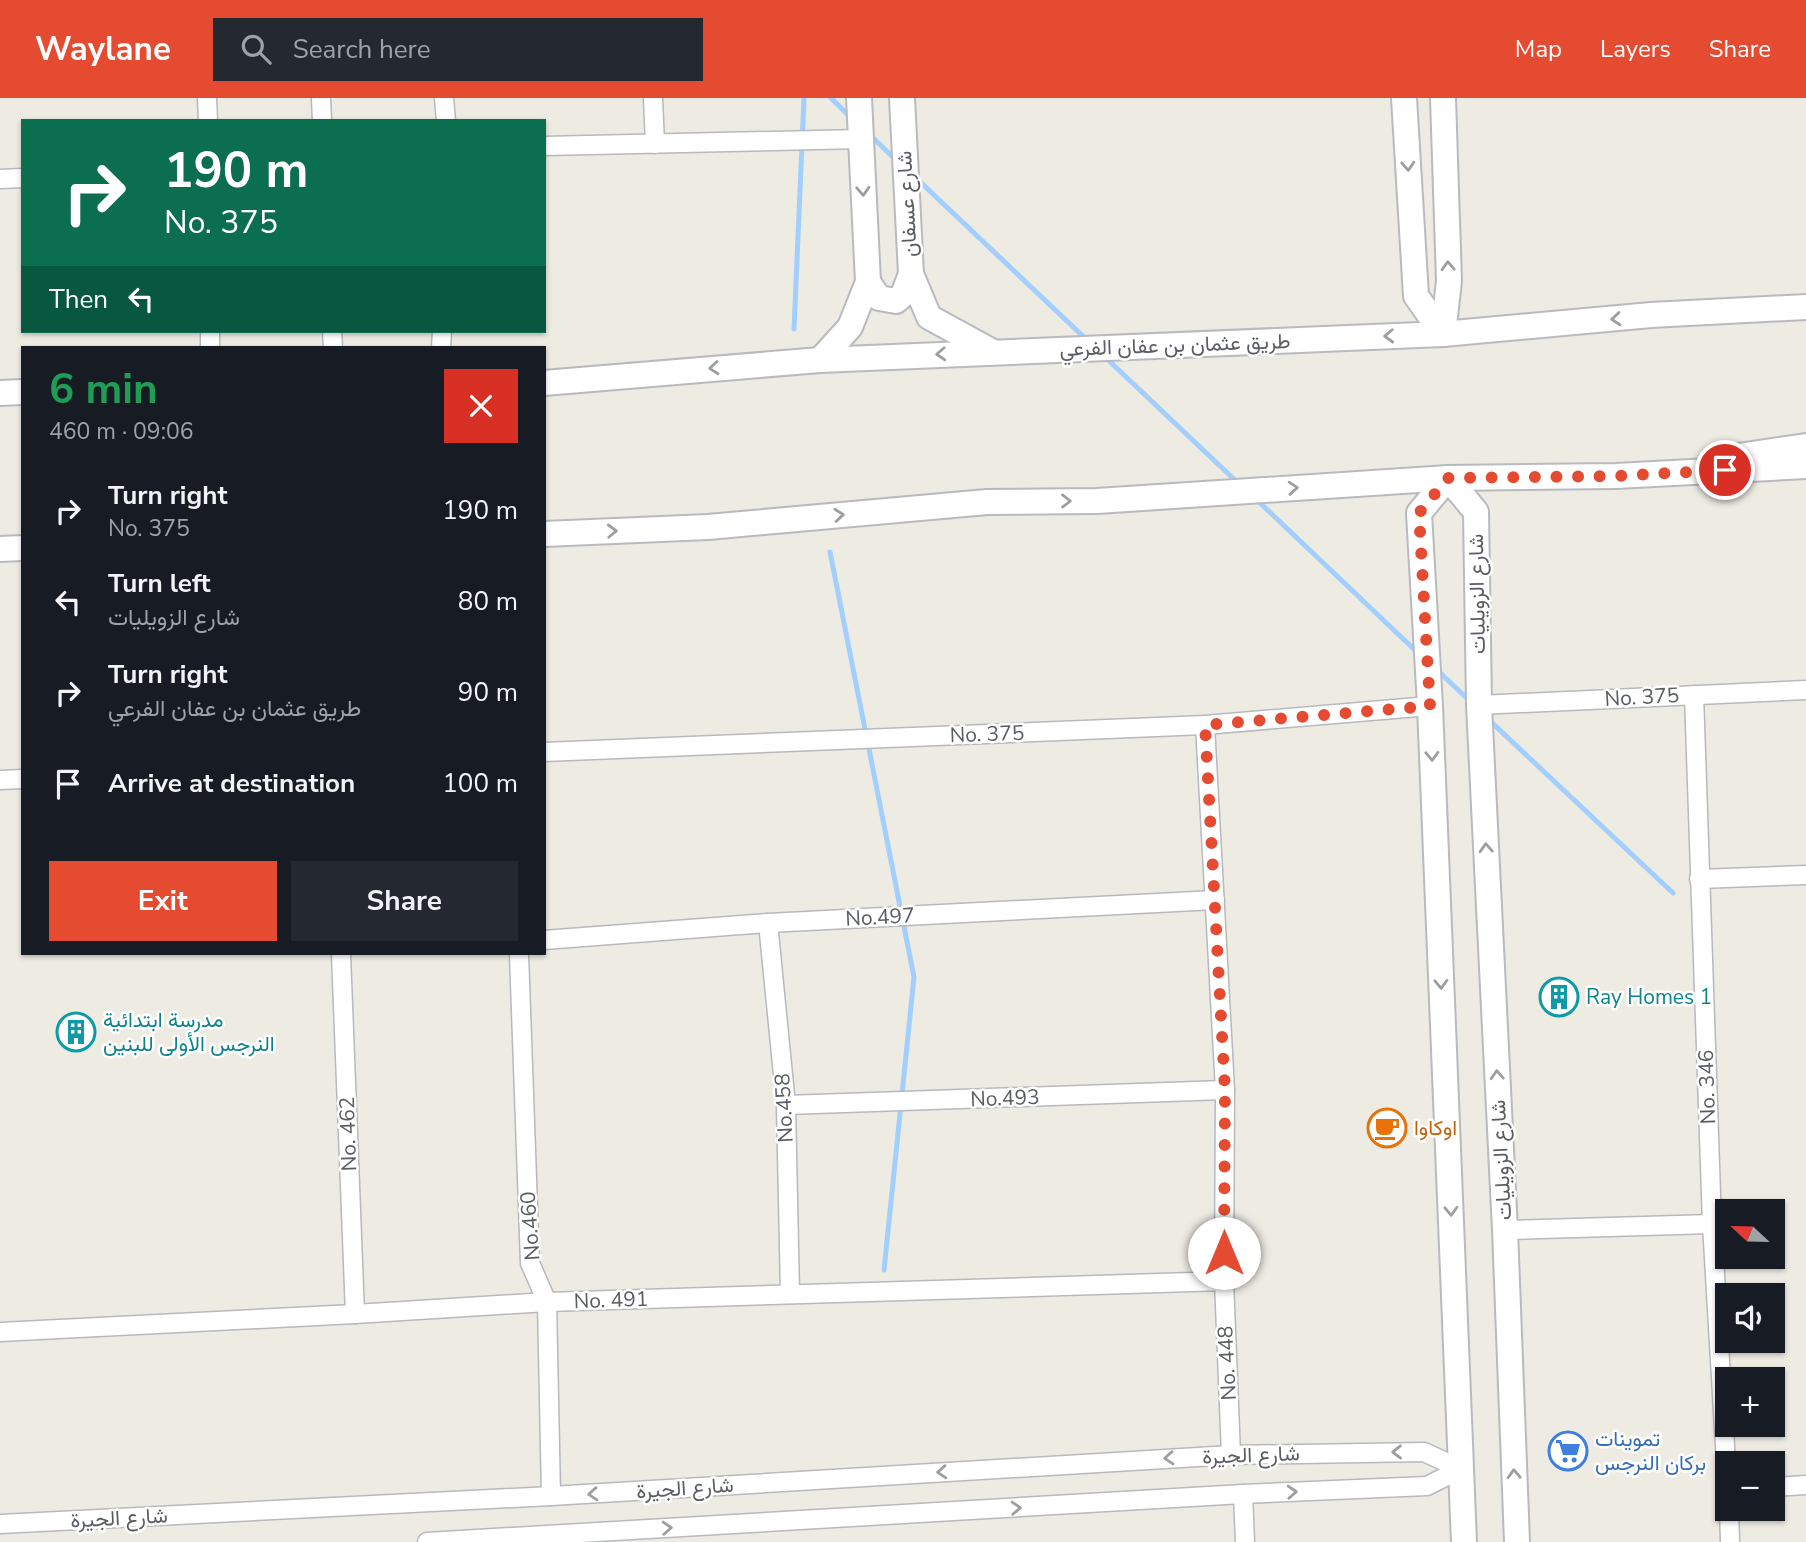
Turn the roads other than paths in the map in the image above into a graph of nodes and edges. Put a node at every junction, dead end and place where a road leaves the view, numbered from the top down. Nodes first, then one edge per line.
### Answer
1 (207, 98) edge
2 (321, 98) edge
3 (444, 98) edge
4 (653, 98) edge
5 (859, 98) edge
6 (902, 98) edge
7 (1404, 98) edge
8 (1443, 98) edge
9 (208, 119) edge
10 (322, 119) edge
11 (446, 119) edge
12 (860, 139) junction
13 (654, 144) junction
14 (546, 146) edge
15 (21, 178) edge
16 (0, 179) edge
17 (911, 274) junction
18 (868, 282) junction
19 (1806, 307) edge
20 (1651, 315) junction
21 (1806, 323) edge
22 (1443, 334) junction
23 (994, 352) junction
24 (820, 360) junction
25 (546, 383) edge
26 (21, 392) edge
27 (0, 393) edge
28 (1806, 446) edge
29 (1806, 466) edge
30 (1616, 476) junction
31 (1448, 478) junction
32 (546, 534) edge
33 (21, 548) edge
34 (0, 549) edge
35 (1806, 690) edge
36 (1694, 695) junction
37 (1479, 705) junction
38 (1430, 706) junction
39 (1205, 725) junction
40 (546, 752) edge
41 (21, 779) edge
42 (0, 780) edge
43 (1806, 875) edge
44 (1699, 879) junction
45 (1215, 900) junction
46 (768, 923) junction
47 (546, 940) edge
48 (341, 955) edge
49 (519, 955) edge
50 (1225, 1090) junction
51 (786, 1105) junction
52 (1712, 1224) junction
53 (1505, 1230) junction
54 (1224, 1281) junction
55 (790, 1294) junction
56 (547, 1302) junction
57 (355, 1314) junction
58 (0, 1332) edge
59 (1725, 1451) edge
60 (1231, 1455) junction
61 (1461, 1469) junction
62 (1806, 1485) edge
63 (1785, 1486) edge
64 (1243, 1494) junction
65 (551, 1496) junction
66 (1729, 1521) edge
67 (0, 1524) edge
68 (482, 1540) edge
69 (427, 1542) edge
70 (1245, 1542) edge
71 (1464, 1542) edge
72 (1517, 1542) edge
73 (1730, 1542) edge

1 - 9 street
2 - 10 street
3 - 11 street
4 - 13 street
5 - 12 street, شارع عسفان
6 - 17 street, شارع عسفان
7 -> 22 street
22 -> 8 street
12 - 13 street
12 -> 18 street, شارع عسفان
13 - 14 street
15 - 16 street
17 - 18 street
17 - 23 street, شارع عسفان
18 - 24 street, شارع عسفان
19 - 20 street, طريق عثمان بن عفان الفرعي
20 - 21 street
20 -> 22 street, طريق عثمان بن عفان الفرعي
22 -> 23 street, طريق عثمان بن عفان الفرعي
23 -> 24 street, طريق عثمان بن عفان الفرعي
24 -> 25 street, طريق عثمان بن عفان الفرعي
26 - 27 street
28 - 30 street
29 - 30 street
30 - 31 street
32 -> 31 street
31 - 37 street, شارع الزويليات
31 - 38 street
33 - 34 street
35 - 36 street, No. 375
36 - 37 street, No. 375
36 - 44 street, No. 346
53 -> 37 street, شارع الزويليات
38 - 39 street, No. 375
38 -> 61 street
39 - 40 street, No. 375
39 - 45 street, No. 448
41 - 42 street
43 - 44 street
44 - 52 street, No. 346
45 - 46 street, No.497
45 - 50 street, No. 448
46 - 47 street, No.497
46 - 51 street, No.458
48 - 57 street, No. 462
49 - 56 street, No.460
50 - 51 street, No.493
50 - 54 street, No. 448
51 - 55 street, No.458
52 - 53 street
52 - 59 street, No. 346
72 -> 53 street, شارع الزويليات
54 - 55 street, No. 491
54 - 60 street, No. 448
55 - 56 street, No. 491
56 - 57 street, No. 491
56 - 65 street, No.460
57 - 58 street, No. 491
61 -> 60 street, شارع الجيرة
60 -> 65 street, شارع الجيرة
64 -> 61 street, شارع الجيرة
61 - 71 street
62 - 63 street
68 -> 64 street, شارع الجيرة
64 - 70 street
65 - 67 street, شارع الجيرة
66 - 73 street
68 - 69 street, شارع الجيرة

